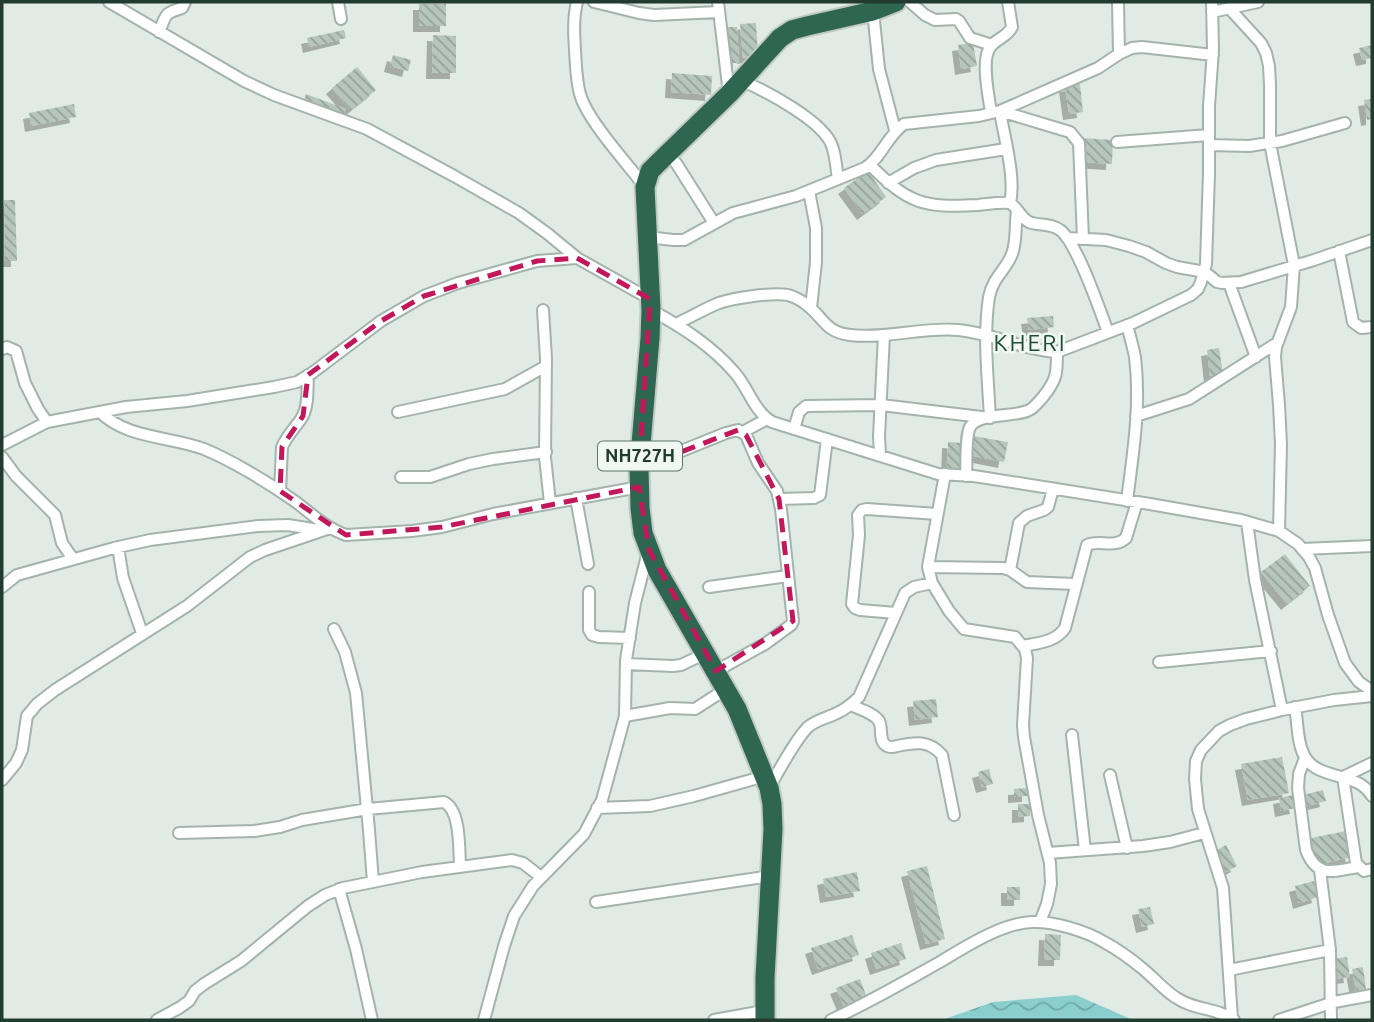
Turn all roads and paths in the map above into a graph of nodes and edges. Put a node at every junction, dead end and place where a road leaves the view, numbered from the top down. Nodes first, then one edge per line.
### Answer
1 (109, 2) edge
2 (185, 2) edge
3 (338, 2) edge
4 (563, 2) edge
5 (594, 2) edge
6 (896, 2) edge
7 (910, 2) edge
8 (1008, 2) edge
9 (1118, 2) edge
10 (1258, 2) edge
11 (576, 4) edge
12 (719, 7) edge
13 (1212, 7) edge
14 (1229, 8) junction
15 (873, 11) junction
16 (341, 19) dead end
17 (159, 32) junction
18 (992, 45) junction
19 (1119, 54) junction
20 (1213, 55) junction
21 (736, 88) junction
22 (995, 112) junction
23 (1345, 123) dead end
24 (895, 130) junction
25 (1209, 140) junction
26 (1117, 142) dead end
27 (1270, 143) junction
28 (1006, 149) junction
29 (676, 163) dead end
30 (870, 165) junction
31 (838, 179) junction
32 (888, 183) junction
33 (645, 187) junction
34 (809, 191) junction
35 (1014, 207) junction
36 (714, 223) junction
37 (647, 237) junction
38 (1067, 237) junction
39 (1083, 239) junction
40 (1372, 240) edge
41 (1339, 251) junction
42 (577, 258) junction
43 (1294, 265) junction
44 (1205, 272) junction
45 (1229, 283) junction
46 (651, 304) junction
47 (811, 308) junction
48 (543, 310) dead end
49 (677, 325) junction
50 (1128, 325) junction
51 (1372, 327) edge
52 (1108, 332) junction
53 (884, 335) junction
54 (987, 336) junction
55 (1278, 343) junction
56 (2, 349) edge
57 (1057, 352) junction
58 (1255, 357) junction
59 (546, 366) junction
60 (308, 375) junction
61 (881, 405) junction
62 (100, 412) junction
63 (398, 412) dead end
64 (1136, 416) junction
65 (990, 418) junction
66 (767, 419) junction
67 (47, 422) junction
68 (794, 429) junction
69 (743, 432) junction
70 (827, 439) junction
71 (2, 444) edge
72 (545, 452) junction
73 (880, 455) junction
74 (2, 457) edge
75 (945, 474) junction
76 (966, 476) junction
77 (401, 477) dead end
78 (639, 477) junction
79 (1053, 489) junction
80 (280, 491) junction
81 (576, 498) junction
82 (779, 499) junction
83 (1132, 501) junction
84 (550, 503) junction
85 (937, 514) junction
86 (1247, 522) junction
87 (326, 529) junction
88 (1279, 531) junction
89 (1372, 545) edge
90 (118, 547) junction
91 (1302, 549) junction
92 (649, 550) junction
93 (73, 559) junction
94 (588, 564) dead end
95 (928, 567) junction
96 (1010, 570) junction
97 (788, 576) junction
98 (932, 583) junction
99 (1075, 584) junction
100 (2, 587) edge
101 (709, 587) dead end
102 (589, 592) dead end
103 (896, 613) junction
104 (334, 629) dead end
105 (142, 633) junction
106 (630, 638) junction
107 (1023, 646) junction
108 (1271, 651) junction
109 (704, 654) junction
110 (1158, 662) dead end
111 (626, 664) junction
112 (716, 671) junction
113 (726, 689) junction
114 (1372, 694) edge
115 (851, 705) junction
116 (1296, 707) junction
117 (1282, 710) junction
118 (625, 716) junction
119 (1072, 735) dead end
120 (1305, 758) junction
121 (1372, 763) edge
122 (1110, 775) dead end
123 (1343, 778) junction
124 (2, 780) edge
125 (767, 782) junction
126 (1372, 796) edge
127 (597, 808) junction
128 (368, 809) junction
129 (954, 815) dead end
130 (1204, 832) junction
131 (179, 833) dead end
132 (1127, 848) junction
133 (1086, 850) junction
134 (1048, 853) junction
135 (460, 867) junction
136 (1359, 867) junction
137 (1372, 869) edge
138 (1320, 870) junction
139 (771, 876) junction
140 (541, 877) junction
141 (373, 882) junction
142 (340, 889) junction
143 (596, 902) dead end
144 (1040, 922) junction
145 (1330, 950) junction
146 (1229, 970) junction
147 (1372, 995) edge
148 (1331, 1003) junction
149 (765, 1016) edge
150 (1233, 1019) edge
151 (157, 1020) edge
152 (372, 1020) edge
153 (484, 1020) edge
154 (714, 1020) edge
155 (831, 1020) edge
156 (1279, 1020) edge
157 (1331, 1020) edge

1 - 17 street
2 - 17 street
3 - 16 street
4 - 11 street
5 - 12 street
6 - 15 highway
7 - 18 street
8 - 18 street
9 - 19 street
10 - 14 street
11 - 33 street
12 - 21 street
13 - 14 street
13 - 20 street
14 - 27 street
15 - 21 highway
15 - 24 street
17 - 42 street
18 - 22 street
19 - 20 street
19 - 22 street
20 - 25 street
21 - 31 street
21 - 33 highway
22 - 24 street
22 - 28 street
22 - 39 street
23 - 27 street
24 - 30 street
25 - 26 street
25 - 27 street
25 - 44 street
27 - 43 street
28 - 32 street
28 - 35 street
29 - 36 street
30 - 31 street
30 - 32 street
31 - 34 street
32 - 35 street
33 - 37 highway, NH727H
34 - 36 street
34 - 47 street
35 - 38 street
35 - 54 street
36 - 37 street
37 - 46 highway, NH727H
38 - 39 street
38 - 52 street
39 - 44 street
40 - 41 street
41 - 43 street
41 - 51 street
42 - 46 street
42 - 60 street
43 - 45 street
43 - 55 street
44 - 45 street
44 - 50 street
45 - 58 street
46 - 49 street
46 - 78 highway, NH727H
47 - 49 street
47 - 53 street
48 - 59 street
49 - 66 street
50 - 52 street
50 - 64 street
52 - 57 street
53 - 54 street
53 - 61 street
54 - 57 street
54 - 65 street
55 - 58 street
55 - 88 street
56 - 67 street
57 - 65 street
58 - 64 street
59 - 63 street
59 - 72 street
60 - 62 street
60 - 80 street
61 - 65 street
61 - 68 street
61 - 73 street
62 - 67 street
62 - 80 street
64 - 83 street
65 - 76 street
66 - 68 street
66 - 69 street
67 - 71 street
68 - 70 street
69 - 78 street
69 - 82 street
70 - 73 street
70 - 82 street
72 - 77 street
72 - 84 street
73 - 75 street
74 - 93 street
75 - 76 street
75 - 85 street
76 - 79 street
78 - 81 street
78 - 92 highway, NH727H
79 - 83 street
79 - 96 street
80 - 87 street
81 - 84 street
81 - 94 street
82 - 97 street
83 - 86 street
83 - 99 street
84 - 87 street
85 - 95 street
85 - 103 street
86 - 88 street
86 - 108 street
87 - 90 street
87 - 105 street
88 - 91 street
89 - 91 street
90 - 93 street
90 - 105 street
91 - 114 street
92 - 106 street
92 - 109 highway, NH727H
93 - 100 street
95 - 96 street
95 - 98 street
96 - 99 street
97 - 101 street
97 - 112 street
98 - 103 street
98 - 107 street
99 - 107 street
102 - 106 street
103 - 115 street
104 - 128 street
105 - 124 street
106 - 111 street
107 - 134 street
108 - 110 street
108 - 117 street
109 - 111 street
109 - 112 highway, NH727H
111 - 118 street
112 - 113 highway, NH727H
113 - 118 street
113 - 125 highway, NH727H
114 - 116 street
115 - 125 street
115 - 129 street
116 - 117 street
116 - 120 street
117 - 130 street
118 - 127 street
119 - 133 street
120 - 123 street
120 - 138 street
121 - 123 street
122 - 132 street
123 - 126 street
123 - 136 street
125 - 127 street
125 - 139 highway, NH727H
127 - 140 street
128 - 131 street
128 - 135 street
128 - 141 street
130 - 132 street
130 - 146 street
132 - 133 street
133 - 134 street
134 - 144 street
135 - 140 street
135 - 141 street
136 - 137 street
136 - 138 street
138 - 145 street
139 - 143 street
139 - 149 highway, NH727H
140 - 153 street
141 - 142 street
142 - 151 street
142 - 152 street
144 - 150 street
144 - 155 street
145 - 146 street
145 - 148 street
146 - 150 street
147 - 148 street
148 - 156 street
148 - 157 street
149 - 154 street

